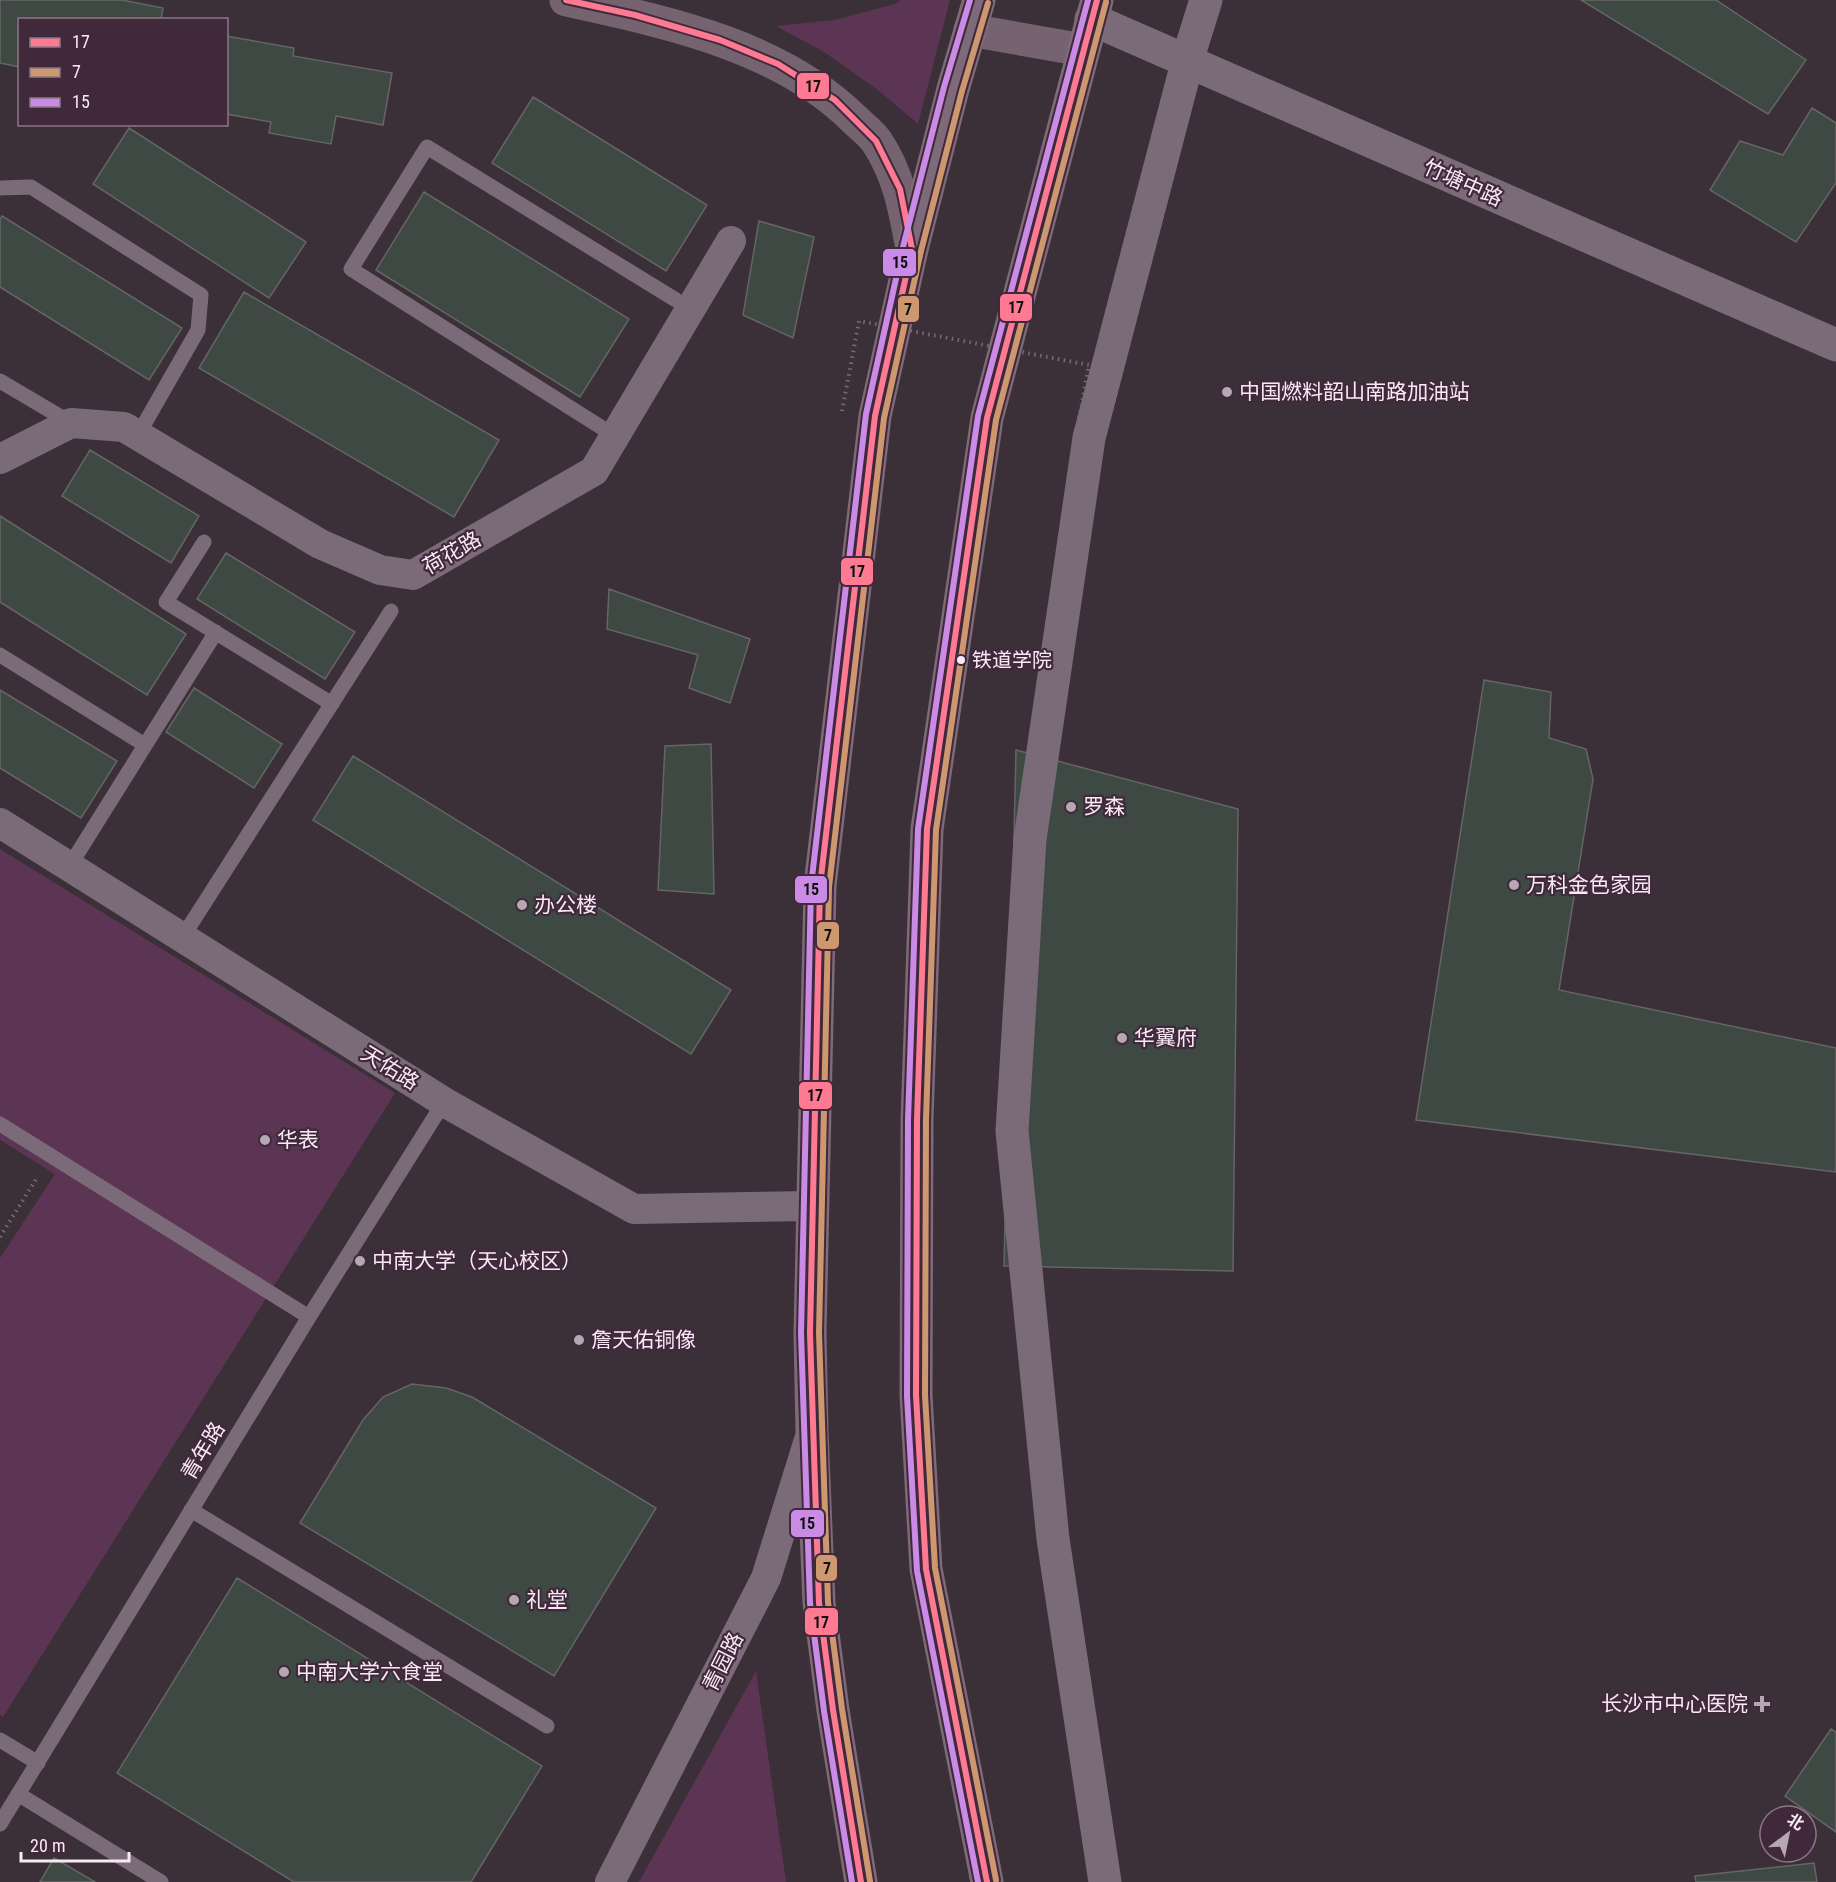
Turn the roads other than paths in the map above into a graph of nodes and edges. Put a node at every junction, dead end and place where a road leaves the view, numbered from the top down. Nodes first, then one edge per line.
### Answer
1 (566, 0) edge
2 (1206, 0) edge
3 (975, 15) edge
4 (1090, 23) edge
5 (1187, 62) junction
6 (0, 188) edge
7 (731, 241) dead end
8 (912, 249) junction
9 (676, 300) dead end
10 (1836, 345) edge
11 (0, 381) edge
12 (71, 423) junction
13 (138, 435) junction
14 (615, 436) junction
15 (0, 459) edge
16 (204, 542) dead end
17 (391, 611) dead end
18 (216, 632) junction
19 (0, 655) edge
20 (332, 704) junction
21 (145, 746) junction
22 (0, 823) edge
23 (69, 867) junction
24 (182, 938) junction
25 (444, 1102) junction
26 (0, 1124) edge
27 (813, 1206) junction
28 (309, 1317) junction
29 (812, 1431) junction
30 (191, 1510) junction
31 (547, 1726) dead end
32 (0, 1740) edge
33 (38, 1763) junction
34 (18, 1794) junction
35 (0, 1824) edge
36 (161, 1882) edge
37 (610, 1882) edge
38 (861, 1882) edge
39 (987, 1882) edge
40 (1105, 1882) edge

1 - 8 main road
2 - 5 street
3 - 4 main road
3 - 8 main road
4 - 5 street, 竹塘中路
4 - 39 main road
5 - 10 street, 竹塘中路
5 - 40 street
6 - 13 lane
7 - 14 street, 荷花路
8 - 27 main road
9 - 14 lane
11 - 12 lane
12 - 13 street, 荷花路
12 - 15 street
13 - 14 street, 荷花路
16 - 18 lane
17 - 20 lane
18 - 20 lane
18 - 21 lane
19 - 21 lane
20 - 24 lane
21 - 23 lane
22 - 23 street, 天佑路
23 - 24 street, 天佑路
24 - 25 street, 天佑路
25 - 27 street, 天佑路
25 - 28 lane, 青年路
26 - 28 lane
27 - 29 main road
28 - 30 lane, 青年路
29 - 37 street, 青园路
29 - 38 main road
30 - 31 lane
30 - 33 lane, 青年路
32 - 33 lane
33 - 34 lane, 青年路
34 - 35 lane, 青年路
34 - 36 lane

